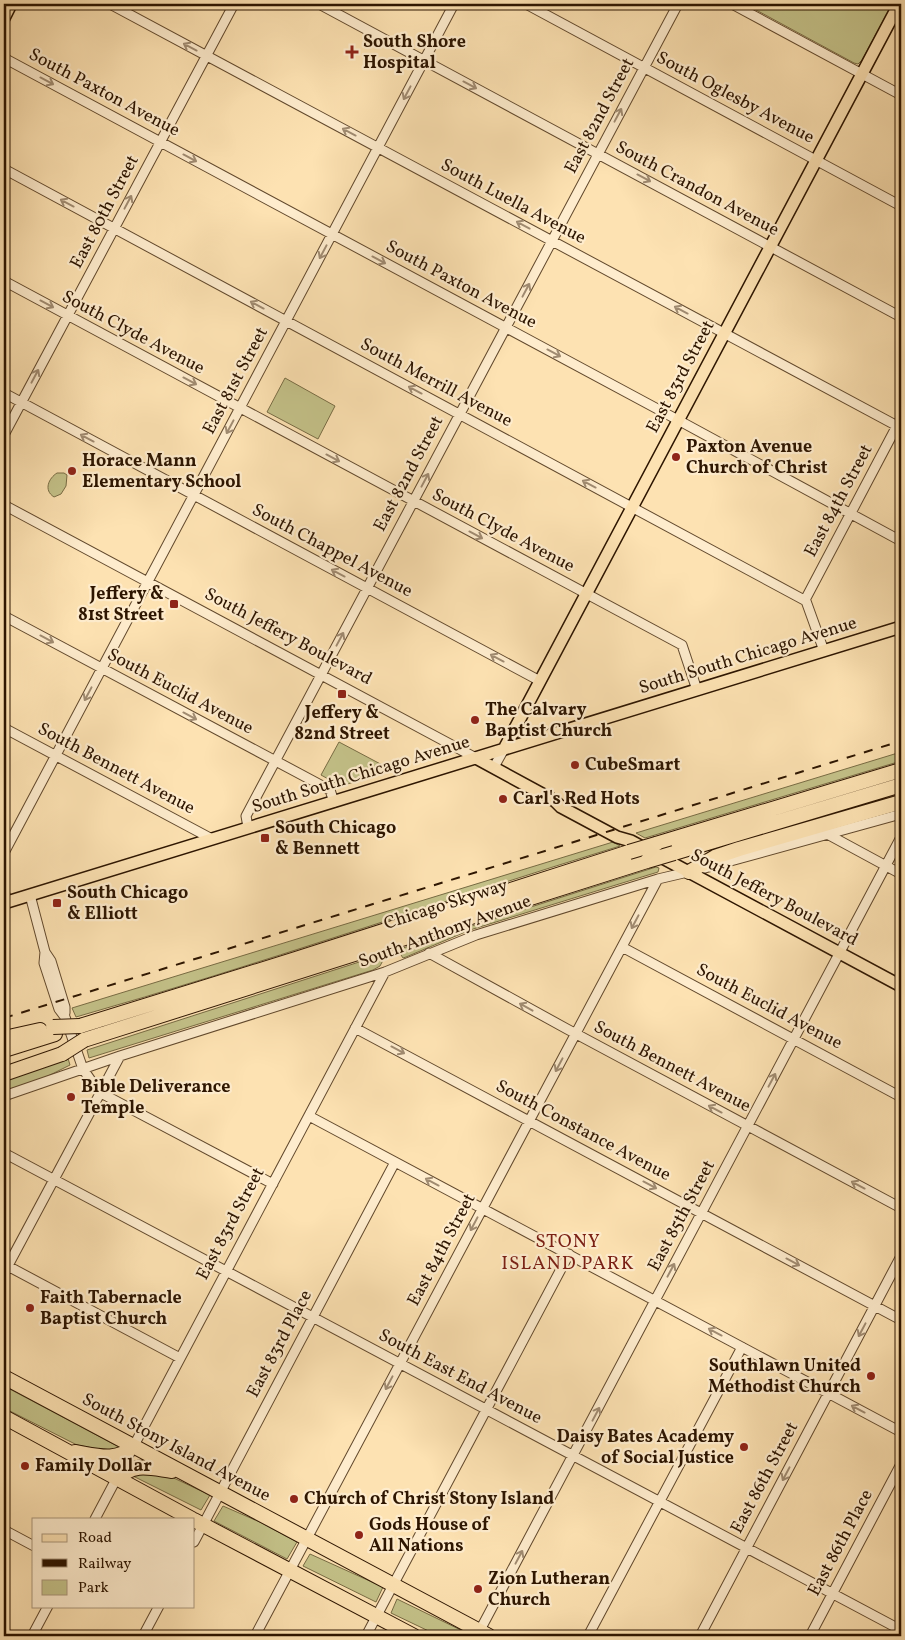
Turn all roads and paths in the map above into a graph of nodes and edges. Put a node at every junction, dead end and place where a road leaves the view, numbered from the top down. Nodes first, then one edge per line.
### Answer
1 (11, 4) edge
2 (110, 4) edge
3 (234, 4) edge
4 (319, 4) edge
5 (454, 4) edge
6 (526, 4) edge
7 (678, 4) edge
8 (732, 4) edge
9 (899, 4) edge
10 (4, 18) edge
11 (206, 55) junction
12 (4, 58) edge
13 (424, 60) junction
14 (644, 67) junction
15 (862, 74) junction
16 (901, 95) edge
17 (160, 142) junction
18 (378, 148) junction
19 (598, 154) junction
20 (816, 160) junction
21 (4, 169) edge
22 (901, 206) edge
23 (114, 228) junction
24 (332, 234) junction
25 (552, 241) junction
26 (770, 246) junction
27 (4, 281) edge
28 (67, 316) junction
29 (901, 317) edge
30 (286, 321) junction
31 (506, 327) junction
32 (724, 333) junction
33 (4, 393) edge
34 (21, 402) junction
35 (240, 408) junction
36 (459, 414) junction
37 (678, 420) junction
38 (900, 424) edge
39 (4, 435) edge
40 (194, 495) junction
41 (413, 501) junction
42 (4, 505) edge
43 (632, 507) junction
44 (850, 513) junction
45 (901, 541) edge
46 (148, 582) junction
47 (367, 588) junction
48 (586, 594) junction
49 (805, 600) junction
50 (4, 616) edge
51 (901, 627) edge
52 (824, 651) junction
53 (102, 668) junction
54 (321, 675) junction
55 (540, 681) junction
56 (697, 690) junction
57 (4, 728) edge
58 (504, 749) junction
59 (55, 755) junction
60 (476, 758) junction
61 (275, 761) junction
62 (494, 767) junction
63 (901, 770) edge
64 (901, 785) edge
65 (334, 802) junction
66 (901, 802) edge
67 (901, 814) edge
68 (248, 827) junction
69 (829, 835) junction
70 (901, 837) edge
71 (212, 839) junction
72 (630, 847) junction
73 (4, 853) edge
74 (886, 866) junction
75 (689, 872) junction
76 (901, 874) edge
77 (658, 879) junction
78 (30, 895) junction
79 (5, 899) edge
80 (622, 947) junction
81 (839, 952) junction
82 (429, 953) junction
83 (385, 972) junction
84 (901, 986) edge
85 (355, 1028) junction
86 (82, 1033) junction
87 (576, 1034) junction
88 (4, 1038) edge
89 (794, 1039) junction
90 (57, 1041) junction
91 (4, 1050) edge
92 (120, 1056) junction
93 (4, 1064) edge
94 (83, 1069) junction
95 (4, 1074) edge
96 (99, 1092) junction
97 (4, 1096) edge
98 (901, 1097) edge
99 (309, 1116) junction
100 (530, 1120) junction
101 (748, 1126) junction
102 (4, 1153) edge
103 (396, 1162) junction
104 (53, 1180) junction
105 (272, 1184) junction
106 (483, 1208) junction
107 (901, 1208) edge
108 (702, 1213) junction
109 (569, 1254) junction
110 (901, 1256) edge
111 (5, 1268) edge
112 (226, 1271) junction
113 (655, 1300) junction
114 (874, 1306) junction
115 (313, 1318) junction
116 (901, 1320) edge
117 (742, 1346) junction
118 (180, 1358) junction
119 (399, 1363) junction
120 (4, 1377) edge
121 (829, 1393) junction
122 (486, 1410) junction
123 (4, 1417) edge
124 (901, 1432) edge
125 (133, 1446) junction
126 (65, 1451) junction
127 (574, 1456) junction
128 (901, 1464) edge
129 (180, 1472) junction
130 (116, 1479) junction
131 (220, 1492) junction
132 (659, 1502) junction
133 (96, 1518) edge
134 (190, 1518) edge
135 (196, 1521) edge
136 (4, 1530) edge
137 (306, 1539) junction
138 (32, 1545) edge
139 (746, 1548) junction
140 (290, 1571) junction
141 (394, 1585) junction
142 (833, 1594) junction
143 (47, 1608) edge
144 (158, 1608) edge
145 (376, 1617) junction
146 (901, 1630) edge
147 (482, 1635) edge
148 (32, 1636) edge
149 (143, 1636) edge
150 (255, 1636) edge
151 (366, 1636) edge
152 (414, 1636) edge
153 (588, 1636) edge
154 (700, 1636) edge
155 (810, 1636) edge

1 - 10 main road
11 -> 2 street, South Luella Avenue
3 - 11 street, East 80th Street
4 - 13 street, South Crandon Avenue
5 - 13 street, East 81st Street
6 - 14 street, South Oglesby Avenue
7 - 14 street, East 82nd Street
8 - 15 street
9 - 15 main road, East 83rd Street
11 - 17 street, East 80th Street
18 -> 11 street, South Luella Avenue
12 -> 17 street, South Paxton Avenue
13 -> 18 street, East 81st Street
13 -> 19 street, South Crandon Avenue
19 -> 14 street, East 82nd Street
14 - 20 street, South Oglesby Avenue
15 - 16 street
15 - 20 main road, East 83rd Street
23 -> 17 street, East 80th Street
17 -> 24 street, South Paxton Avenue
18 - 24 street, East 81st Street
25 -> 18 street, South Luella Avenue
19 - 25 street, East 82nd Street
19 -> 26 street, South Crandon Avenue
20 - 22 street, South Oglesby Avenue
20 - 26 main road, East 83rd Street
23 -> 21 street, South Merrill Avenue
23 - 28 street, East 80th Street
30 -> 23 street, South Merrill Avenue
24 -> 30 street, East 81st Street
24 -> 31 street, South Paxton Avenue
31 -> 25 street, East 82nd Street
32 -> 25 street, South Luella Avenue
26 - 29 street, South Crandon Avenue
26 - 32 main road, East 83rd Street
27 -> 28 street, South Clyde Avenue
34 -> 28 street, East 80th Street
28 -> 35 street, South Clyde Avenue
30 - 35 street, East 81st Street
36 -> 30 street, South Merrill Avenue
31 - 36 street, East 82nd Street
31 -> 37 street, South Paxton Avenue
32 - 37 main road, East 83rd Street
32 - 38 street, South Luella Avenue
33 - 34 street, South Chappel Avenue
34 - 39 street, East 80th Street
40 -> 34 street, South Chappel Avenue
35 -> 40 street, East 81st Street
35 -> 41 street, South Clyde Avenue
41 -> 36 street, East 82nd Street
43 -> 36 street, South Merrill Avenue
37 - 43 main road, East 83rd Street
37 - 44 street, South Paxton Avenue
38 - 44 street, East 84th Street
40 - 46 street, East 81st Street
47 -> 40 street, South Chappel Avenue
41 - 47 street, East 82nd Street
41 -> 48 street, South Clyde Avenue
42 - 46 street, South Jeffery Boulevard
43 - 48 main road, East 83rd Street
43 - 49 street, South Merrill Avenue
44 - 45 street, South Paxton Avenue
44 - 49 street, East 84th Street
46 - 53 street, East 81st Street
46 - 54 street, South Jeffery Boulevard
54 -> 47 street, East 82nd Street
55 -> 47 street, South Chappel Avenue
48 - 55 main road, East 83rd Street
48 - 56 street, South Clyde Avenue
49 - 52 street
50 -> 53 street, South Euclid Avenue
51 - 52 main road, South South Chicago Avenue
52 - 56 main road, South South Chicago Avenue
53 -> 59 street, East 81st Street
53 -> 61 street, South Euclid Avenue
54 - 60 street, South Jeffery Boulevard
54 - 61 street, East 82nd Street
55 - 58 main road, East 83rd Street
56 - 58 main road, South South Chicago Avenue
57 - 59 street, South Bennett Avenue
58 - 60 main road, South South Chicago Avenue
58 - 62 street, East 83rd Street
59 - 71 street, South Bennett Avenue
59 - 73 street, East 81st Street
60 - 62 main road, South Jeffery Boulevard
60 - 65 main road, South South Chicago Avenue
61 - 65 street, South Euclid Avenue
61 - 68 street, East 82nd Street
62 - 72 main road, South Jeffery Boulevard
63 - 72 highway, Chicago Skyway, bridge
64 - 86 highway, Chicago Skyway, bridge
65 - 68 main road, South South Chicago Avenue
66 - 75 highway
67 - 69 street, South Anthony Avenue
68 - 71 main road, South South Chicago Avenue
69 - 74 street
69 - 75 street, South Anthony Avenue
70 - 74 street, East 85th Street
71 - 78 main road, South South Chicago Avenue
72 - 75 main road, South Jeffery Boulevard
72 - 86 highway, Chicago Skyway
74 - 76 street
74 - 81 street, East 85th Street
75 - 77 street, South Anthony Avenue
75 - 81 main road, South Jeffery Boulevard
77 -> 80 street, East 84th Street
77 - 82 street, South Anthony Avenue
78 - 79 main road, South South Chicago Avenue
78 - 94 street
80 - 87 street, East 84th Street
80 - 89 street, South Euclid Avenue
81 - 84 main road, South Jeffery Boulevard
81 - 89 street, East 85th Street
82 - 83 street, South Anthony Avenue
87 -> 82 street, South Bennett Avenue
83 - 85 street, East 83rd Street
83 - 92 street, South Anthony Avenue
85 - 99 street, East 83rd Street
85 -> 100 street, South Constance Avenue
86 - 90 highway, Chicago Skyway, bridge
86 - 90 highway, bridge
87 -> 100 street, East 84th Street
101 -> 87 street, South Bennett Avenue
88 - 90 highway
89 - 98 street, South Euclid Avenue
101 -> 89 street, East 85th Street
90 - 91 highway, Chicago Skyway
90 - 93 highway, Chicago Skyway
90 - 95 highway
92 - 94 street, South Anthony Avenue
92 - 96 street
94 - 96 street
94 - 97 street, South Anthony Avenue
96 - 104 street
96 - 105 street
99 - 103 street
99 - 105 street, East 83rd Street
100 - 106 street, East 84th Street
100 -> 108 street, South Constance Avenue
107 -> 101 street, South Bennett Avenue
101 - 108 street, East 85th Street
102 - 104 street, South East End Avenue
106 -> 103 street
103 - 115 street, East 83rd Place
104 - 111 street
104 - 112 street, South East End Avenue
105 - 112 street, East 83rd Street
106 - 109 street
106 -> 119 street, East 84th Street
113 -> 108 street, East 85th Street
108 -> 114 street, South Constance Avenue
109 - 113 street
109 - 122 street
110 - 114 street, East 86th Street
111 - 118 street
112 - 115 street, South East End Avenue
112 - 118 street, East 83rd Street
117 -> 113 street
127 -> 113 street, East 85th Street
114 - 116 street, South Constance Avenue
114 -> 121 street, East 86th Street
115 - 119 street, South East End Avenue
115 - 131 street, East 83rd Place
117 - 121 street
117 - 132 street
118 - 125 street, East 83rd Street
119 - 122 street, South East End Avenue
119 -> 137 street, East 84th Street
120 - 125 highway, South Stony Island Avenue
124 -> 121 street
121 -> 139 street, East 86th Street
122 - 127 street, South East End Avenue
122 - 141 street
123 - 126 highway
125 - 126 highway
125 - 129 highway, South Stony Island Avenue
125 - 130 street, East 83rd Street
126 - 130 highway
127 - 132 street, South East End Avenue
147 -> 127 street, East 85th Street
128 - 142 street, East 86th Place
129 - 130 highway
129 - 131 highway, South Stony Island Avenue
130 - 133 street, East 83rd Street
130 - 134 highway
131 - 135 street, East 83rd Place
131 - 137 highway, South Stony Island Avenue
132 - 139 street, South East End Avenue
132 - 153 street
135 - 140 highway
136 - 138 street
137 - 140 street, East 84th Street
137 - 141 highway, South Stony Island Avenue
139 - 142 street, South East End Avenue
139 - 154 street, East 86th Street
140 - 145 highway
140 - 150 street, East 84th Street
141 - 145 street
141 - 147 highway, South Stony Island Avenue
142 - 146 street, South East End Avenue
142 - 155 street, East 86th Place
143 - 148 street
144 - 149 street
145 - 151 street
145 - 152 highway

